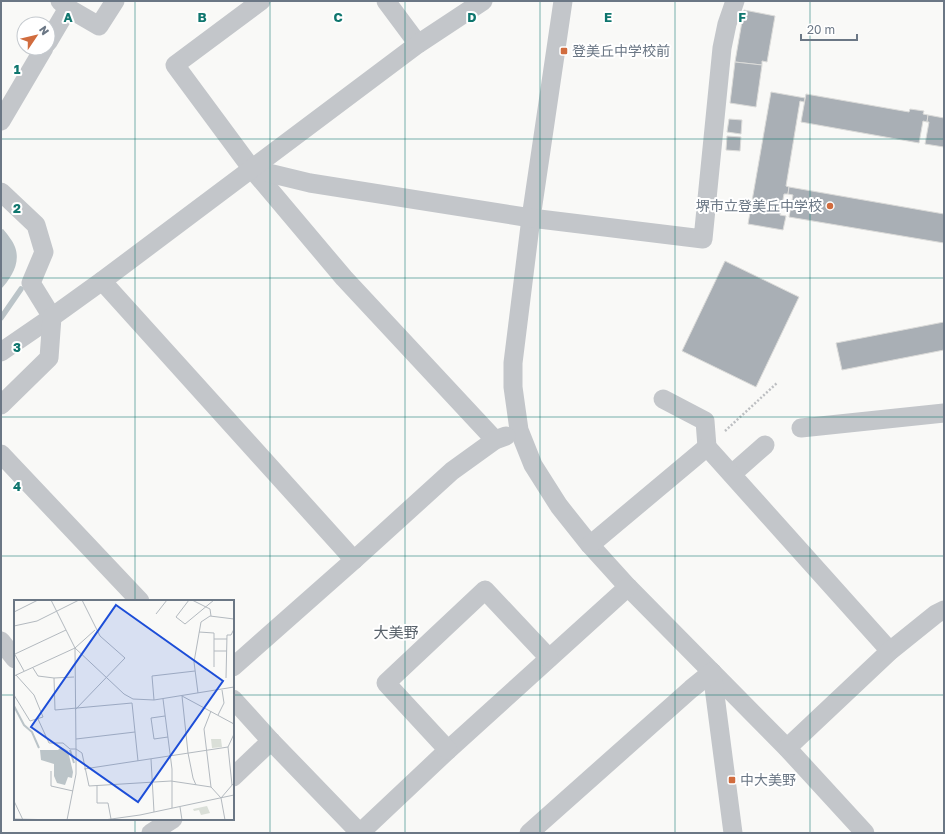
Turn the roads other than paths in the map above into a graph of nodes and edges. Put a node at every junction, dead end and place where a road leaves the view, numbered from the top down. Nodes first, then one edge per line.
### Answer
1 (115, 1) edge
2 (261, 1) edge
3 (386, 1) edge
4 (483, 1) edge
5 (564, 1) edge
6 (735, 1) edge
7 (64, 4) edge
8 (56, 23) edge
9 (418, 44) junction
10 (39, 56) edge
11 (1, 121) edge
12 (252, 169) junction
13 (1, 192) edge
14 (531, 218) junction
15 (102, 281) junction
16 (52, 317) junction
17 (1, 352) edge
18 (664, 399) dead end
19 (1, 405) edge
20 (944, 413) edge
21 (801, 428) dead end
22 (519, 430) junction
23 (495, 440) junction
24 (765, 445) dead end
25 (707, 447) junction
26 (1, 454) edge
27 (732, 474) junction
28 (590, 546) junction
29 (354, 560) junction
30 (628, 587) junction
31 (139, 600) edge
32 (944, 610) edge
33 (1, 641) edge
34 (890, 651) junction
35 (14, 658) edge
36 (549, 658) junction
37 (234, 666) edge
38 (712, 672) junction
39 (234, 700) edge
40 (271, 741) junction
41 (787, 748) junction
42 (448, 750) junction
43 (234, 776) edge
44 (171, 820) edge
45 (149, 829) edge
46 (529, 833) edge
47 (733, 833) edge
48 (865, 833) edge

1 - 7 street
2 - 12 street
3 - 9 street
4 - 9 street
5 - 14 street
6 - 14 street
7 - 8 street
9 - 12 street
10 - 11 street
12 - 14 street
12 - 15 street
12 - 23 street
13 - 16 street
14 - 22 street
15 - 16 street
15 - 29 street
16 - 17 street
16 - 19 street
18 - 25 street
20 - 21 street
22 - 23 street
22 - 28 street
23 - 29 street
24 - 27 street
25 - 27 street
25 - 28 street
26 - 31 street
27 - 34 street
28 - 30 street
29 - 37 street
30 - 36 street
30 - 38 street
32 - 34 street
33 - 35 street
34 - 41 street
36 - 42 street
36 - 42 street
38 - 41 street
38 - 46 street
38 - 47 street
39 - 40 street
40 - 42 street
40 - 43 street
41 - 48 street
44 - 45 street

